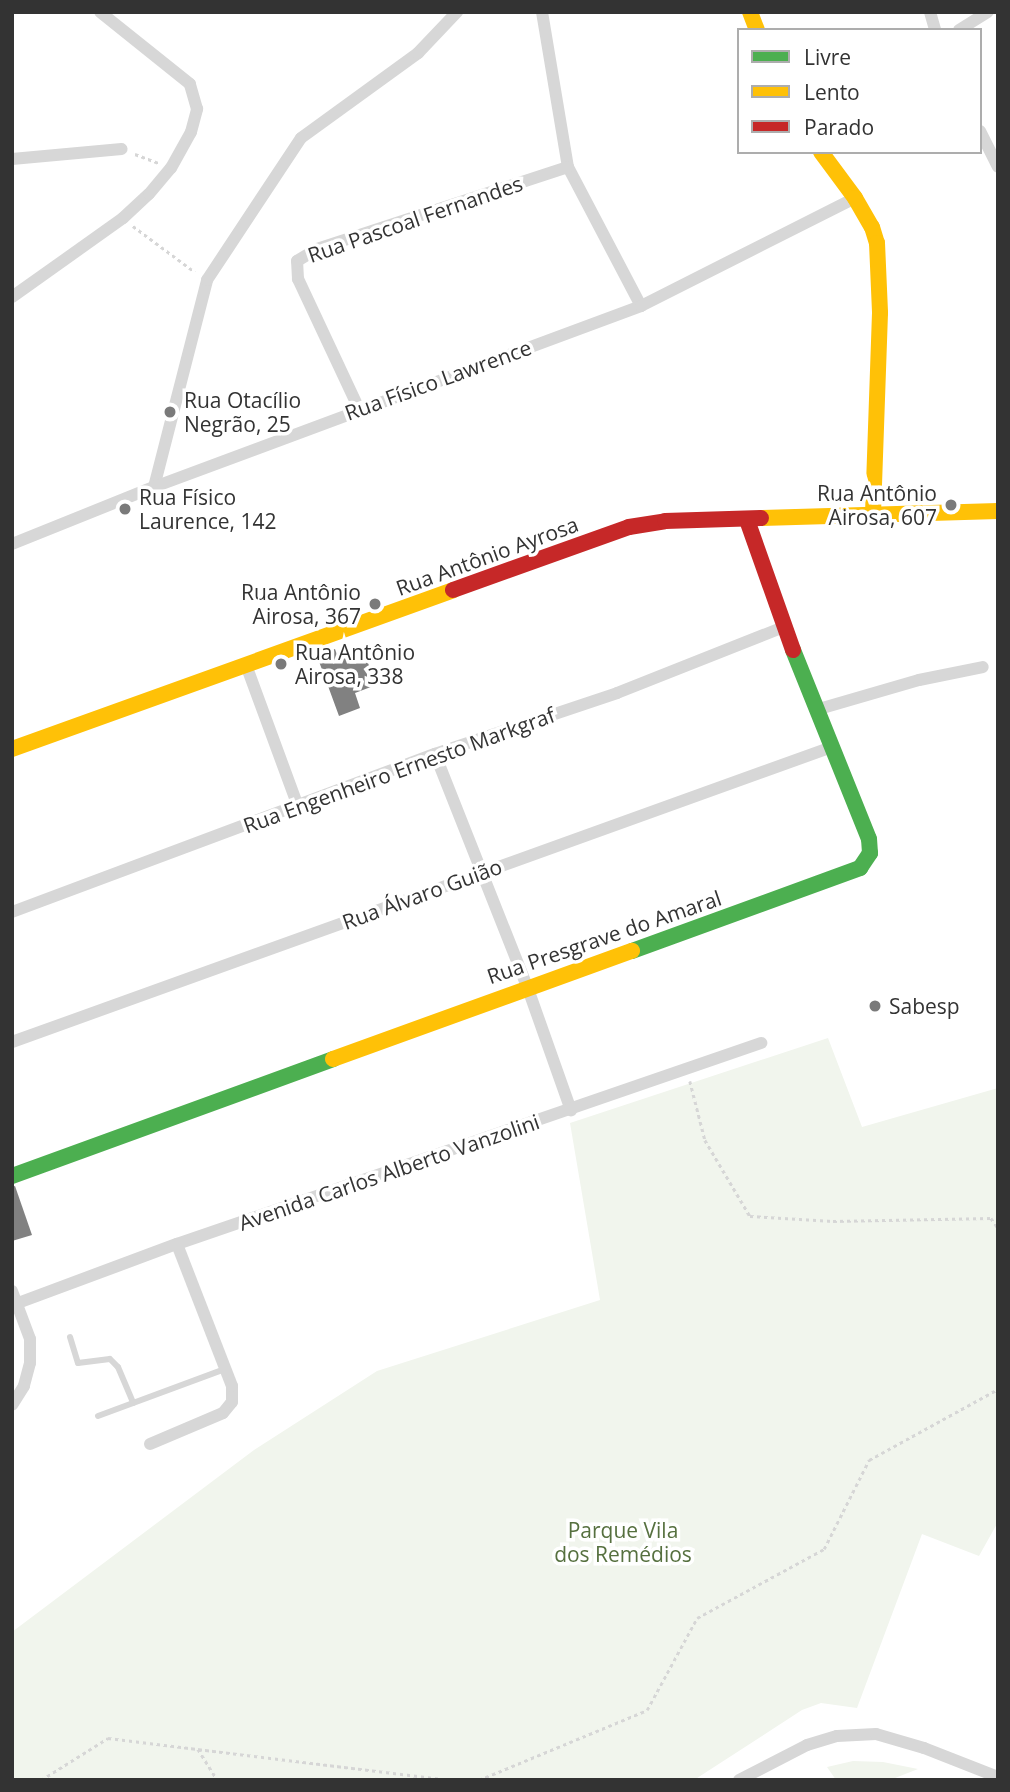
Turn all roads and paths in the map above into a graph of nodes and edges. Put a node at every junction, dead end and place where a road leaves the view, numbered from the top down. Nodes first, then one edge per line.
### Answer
1 (100, 12) edge
2 (457, 12) edge
3 (542, 12) edge
4 (988, 12) edge
5 (962, 28) edge
6 (982, 135) edge
7 (122, 149) joint
8 (822, 154) edge
9 (12, 159) edge
10 (568, 167) junction
11 (998, 167) edge
12 (171, 168) junction
13 (855, 198) junction
14 (123, 219) junction
15 (206, 280) junction
16 (12, 298) edge
17 (641, 306) junction
18 (359, 409) junction
19 (154, 487) junction
20 (998, 510) edge
21 (873, 513) junction
22 (747, 520) junction
23 (12, 544) edge
24 (784, 626) junction
25 (246, 665) junction
26 (982, 667) dead end
27 (819, 709) junction
28 (832, 747) junction
29 (12, 749) edge
30 (435, 754) junction
31 (298, 806) junction
32 (482, 872) junction
33 (12, 912) edge
34 (527, 986) junction
35 (12, 1042) edge
36 (761, 1043) dead end
37 (687, 1069) junction
38 (571, 1110) junction
39 (12, 1176) edge
40 (998, 1228) edge
41 (177, 1244) junction
42 (15, 1297) edge
43 (70, 1337) dead end
44 (225, 1369) junction
45 (998, 1390) edge
46 (133, 1403) junction
47 (12, 1405) edge
48 (97, 1416) dead end
49 (150, 1444) dead end
50 (198, 1749) junction
51 (998, 1777) edge
52 (41, 1780) edge
53 (217, 1780) edge
54 (452, 1780) edge
55 (479, 1780) edge
56 (739, 1780) edge

1 - 12 street
2 - 15 street
3 - 10 street
4 - 5 street
6 - 11 street
7 - 9 street
7 - 12 path
8 - 13 street
10 - 17 street
10 - 18 street, Rua Pascoal Fernandes
12 - 14 street
13 - 17 street, Rua Físico Lawrence
13 - 21 street
14 - 15 path
14 - 16 street
15 - 19 street
17 - 18 street, Rua Físico Lawrence
18 - 19 street, Rua Físico Lawrence
19 - 23 street, Rua Físico Lawrence
20 - 21 street, Rua Antônio Ayrosa
21 - 22 street, Rua Antônio Ayrosa
22 - 24 street, Rua Presgrave do Amaral
22 - 25 street, Rua Antônio Ayrosa
24 - 27 street, Rua Presgrave do Amaral
24 - 30 street, Rua Engenheiro Ernesto Markgraf
25 - 29 street, Rua Antônio Ayrosa
25 - 31 street
26 - 27 street
27 - 28 street, Rua Presgrave do Amaral
28 - 32 street, Rua Álvaro Guião
28 - 34 street, Rua Presgrave do Amaral
30 - 31 street, Rua Engenheiro Ernesto Markgraf
30 - 32 street
31 - 33 street, Rua Engenheiro Ernesto Markgraf
32 - 34 street
32 - 35 street, Rua Álvaro Guião
34 - 38 street
34 - 39 street, Rua Presgrave do Amaral
36 - 37 street, Avenida Carlos Alberto Vanzolini
37 - 38 street, Avenida Carlos Alberto Vanzolini
37 - 40 path
38 - 41 street, Avenida Carlos Alberto Vanzolini
41 - 42 street, Avenida Carlos Alberto Vanzolini
41 - 44 street
42 - 47 street
43 - 46 lane
44 - 46 lane
44 - 49 street
45 - 55 path
46 - 48 lane
50 - 52 path
50 - 53 path
50 - 54 path
51 - 56 street

